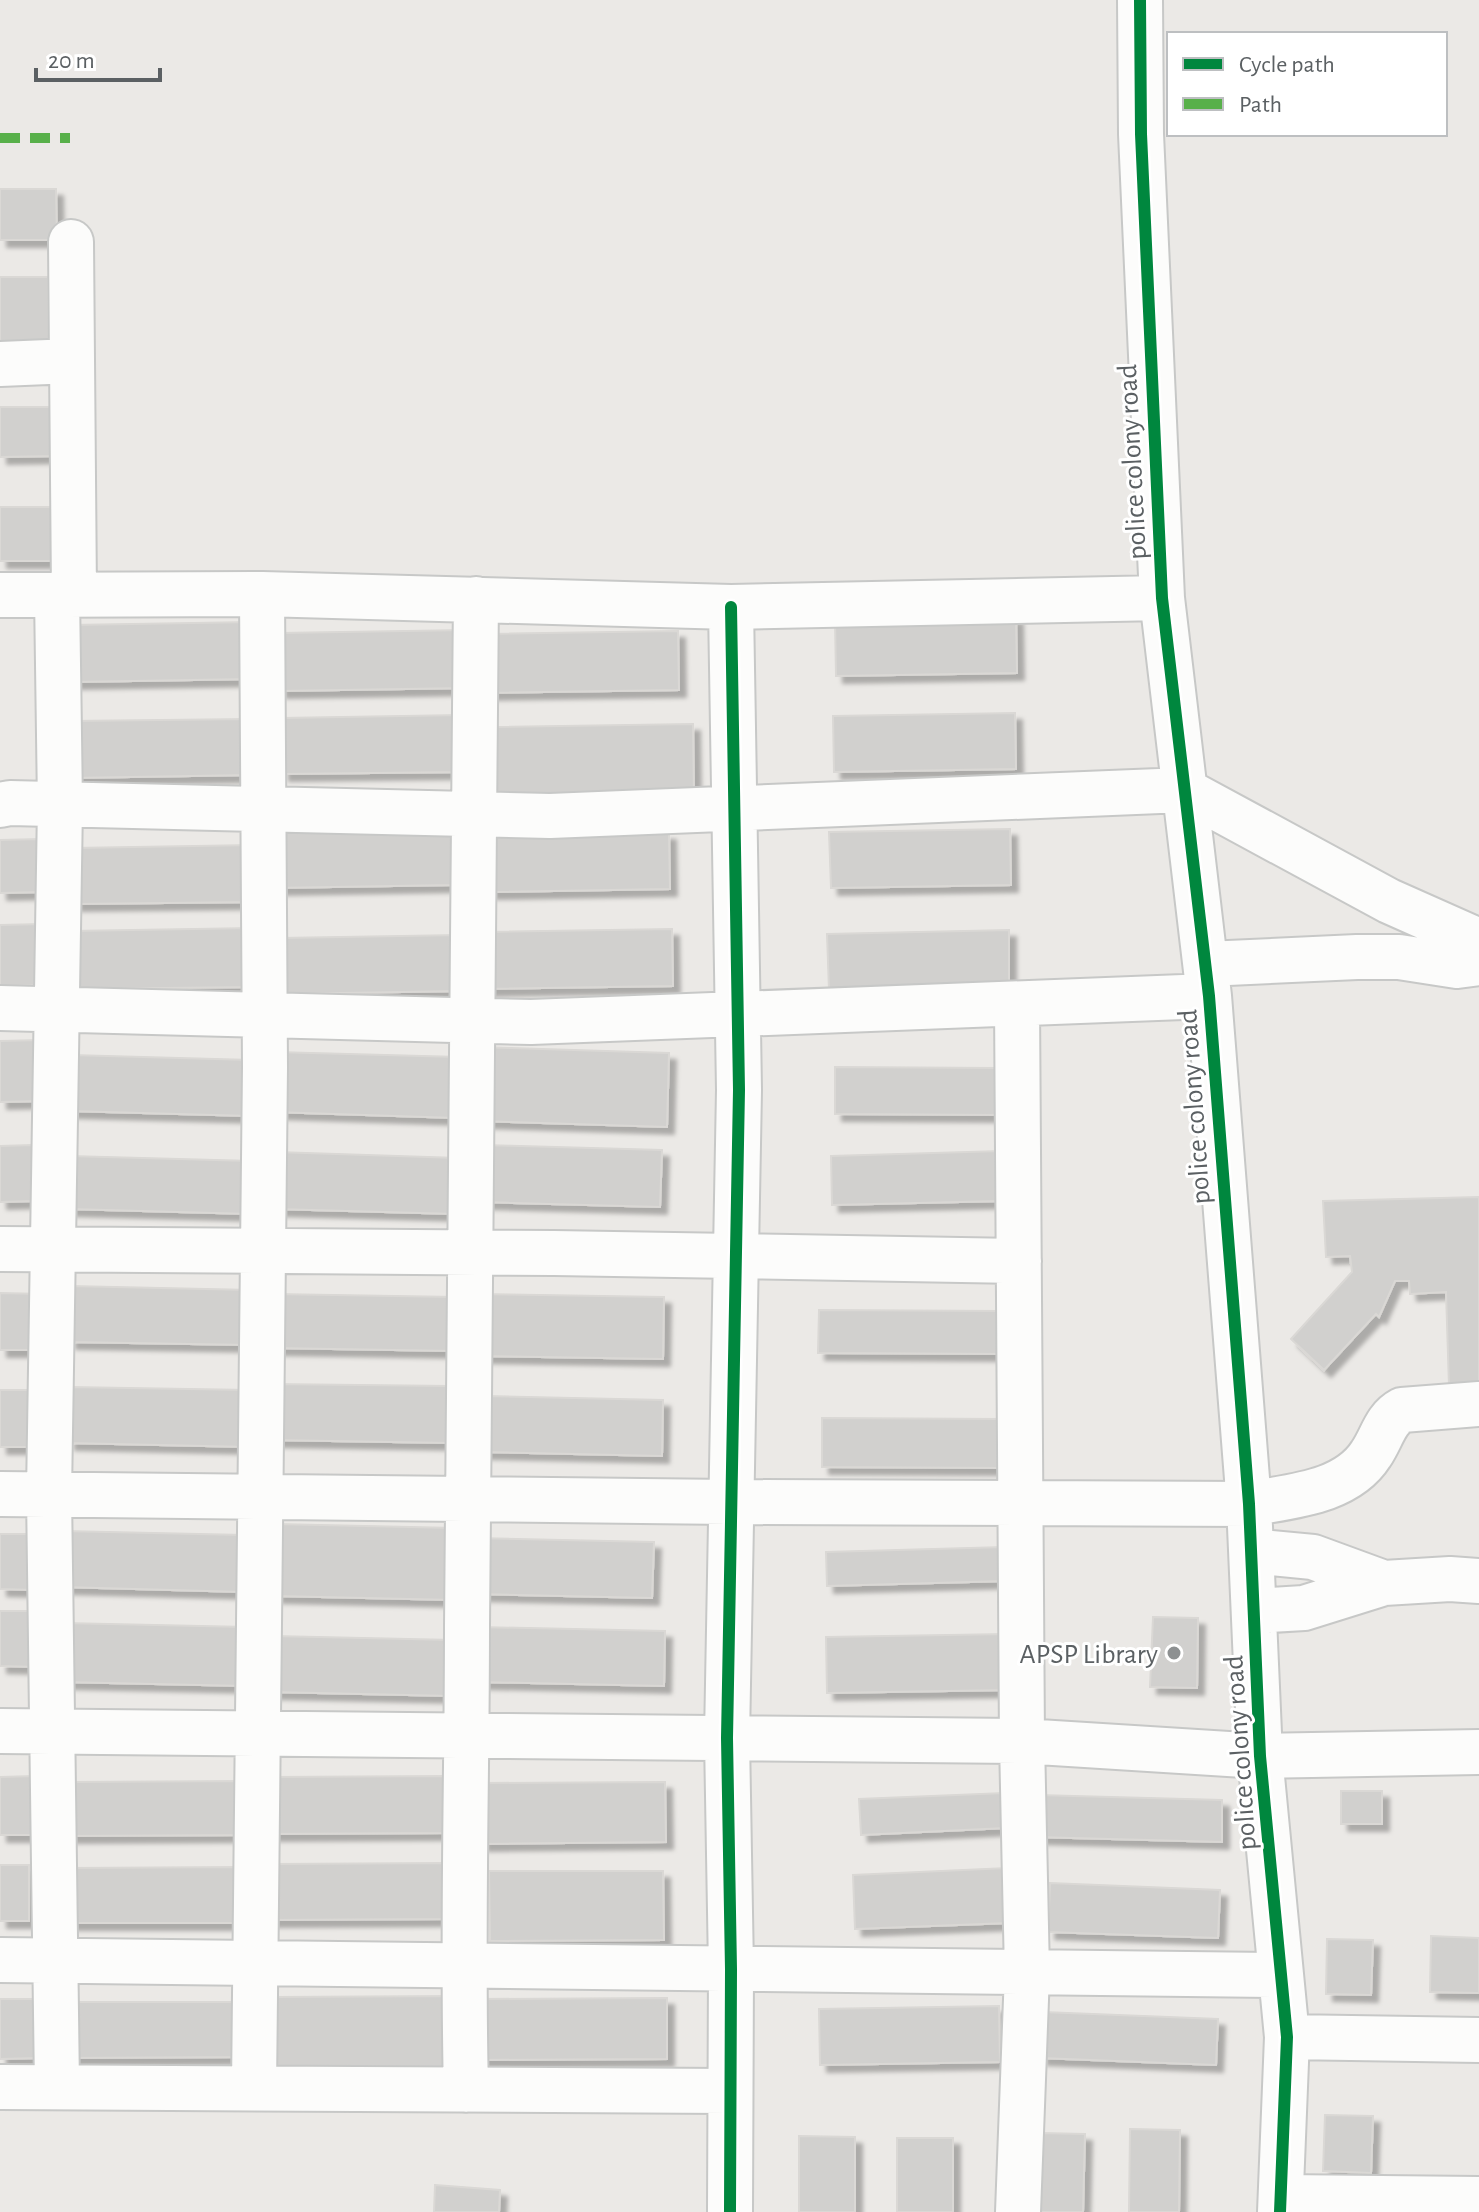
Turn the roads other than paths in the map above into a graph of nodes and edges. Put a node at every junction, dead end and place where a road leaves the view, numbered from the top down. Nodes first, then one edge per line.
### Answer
1 (1140, 0) edge
2 (71, 242) dead end
3 (72, 361) junction
4 (0, 364) edge
5 (65, 594) junction
6 (262, 594) junction
7 (0, 595) edge
8 (1162, 598) junction
9 (476, 599) junction
10 (731, 607) junction
11 (1184, 790) junction
12 (0, 805) edge
13 (60, 805) junction
14 (735, 808) junction
15 (263, 809) junction
16 (473, 814) junction
17 (1479, 941) edge
18 (1479, 963) edge
19 (1207, 980) junction
20 (1017, 1004) junction
21 (0, 1008) edge
22 (55, 1009) junction
23 (738, 1014) junction
24 (264, 1017) junction
25 (472, 1021) junction
26 (0, 1249) edge
27 (51, 1249) junction
28 (261, 1251) junction
29 (468, 1252) junction
30 (735, 1256) junction
31 (1019, 1261) junction
32 (1479, 1404) edge
33 (0, 1494) edge
34 (49, 1494) junction
35 (260, 1497) junction
36 (468, 1499) junction
37 (731, 1502) junction
38 (1020, 1503) junction
39 (1249, 1504) junction
40 (1252, 1551) junction
41 (1479, 1581) edge
42 (1384, 1583) junction
43 (1255, 1611) junction
44 (0, 1731) edge
45 (52, 1732) junction
46 (258, 1733) junction
47 (467, 1735) junction
48 (727, 1738) junction
49 (1022, 1741) junction
50 (1479, 1752) edge
51 (1260, 1756) junction
52 (0, 1960) edge
53 (56, 1960) junction
54 (255, 1963) junction
55 (463, 1965) junction
56 (731, 1969) junction
57 (1027, 1973) junction
58 (1279, 1975) junction
59 (1287, 2037) junction
60 (1479, 2040) edge
61 (0, 2087) edge
62 (57, 2087) junction
63 (254, 2088) junction
64 (466, 2090) junction
65 (729, 2091) junction
66 (1479, 2199) edge
67 (1280, 2204) edge
68 (730, 2212) edge
69 (1018, 2212) edge

1 - 8 street, police colony road
2 - 3 street
3 - 4 street
3 - 5 street
5 - 6 street
5 - 7 street
5 - 13 street
6 - 9 street
6 - 15 street
8 - 10 street
8 - 11 street, police colony road
9 - 10 street
9 - 16 street
10 - 14 street
11 - 14 street
11 - 17 street
11 - 19 street, police colony road
12 - 13 street
13 - 15 street
13 - 22 street
14 - 16 street
14 - 23 street
15 - 16 street
15 - 24 street
16 - 25 street
18 - 19 street
19 - 20 street
19 - 39 street, police colony road
20 - 23 street
20 - 31 street
21 - 22 street
22 - 24 street
22 - 27 street
23 - 25 street
23 - 30 street
24 - 25 street
24 - 28 street
25 - 29 street
26 - 27 street
27 - 28 street
27 - 34 street
28 - 29 street
28 - 35 street
29 - 30 street
29 - 36 street
30 - 31 street
30 - 37 street
31 - 38 street
32 - 39 street
33 - 34 street
34 - 35 street
34 - 45 street
35 - 36 street
35 - 46 street
36 - 37 street
36 - 47 street
37 - 38 street
37 - 48 street
38 - 39 street
38 - 49 street
39 - 40 street, police colony road
40 - 42 street
40 - 43 street, police colony road
41 - 42 street
42 - 43 street
43 - 51 street, police colony road
44 - 45 street
45 - 46 street
45 - 53 street
46 - 47 street
46 - 54 street
47 - 48 street
47 - 55 street
48 - 49 street
48 - 56 street
49 - 51 street
49 - 57 street
50 - 51 street
51 - 58 street, police colony road
52 - 53 street
53 - 54 street
53 - 62 street
54 - 55 street
54 - 63 street
55 - 56 street
55 - 64 street
56 - 57 street
56 - 65 street
57 - 58 street
57 - 69 street
58 - 59 street, police colony road
59 - 60 street
59 - 67 street, police colony road
61 - 62 street
62 - 63 street
63 - 64 street
64 - 65 street
65 - 68 street
66 - 67 street

